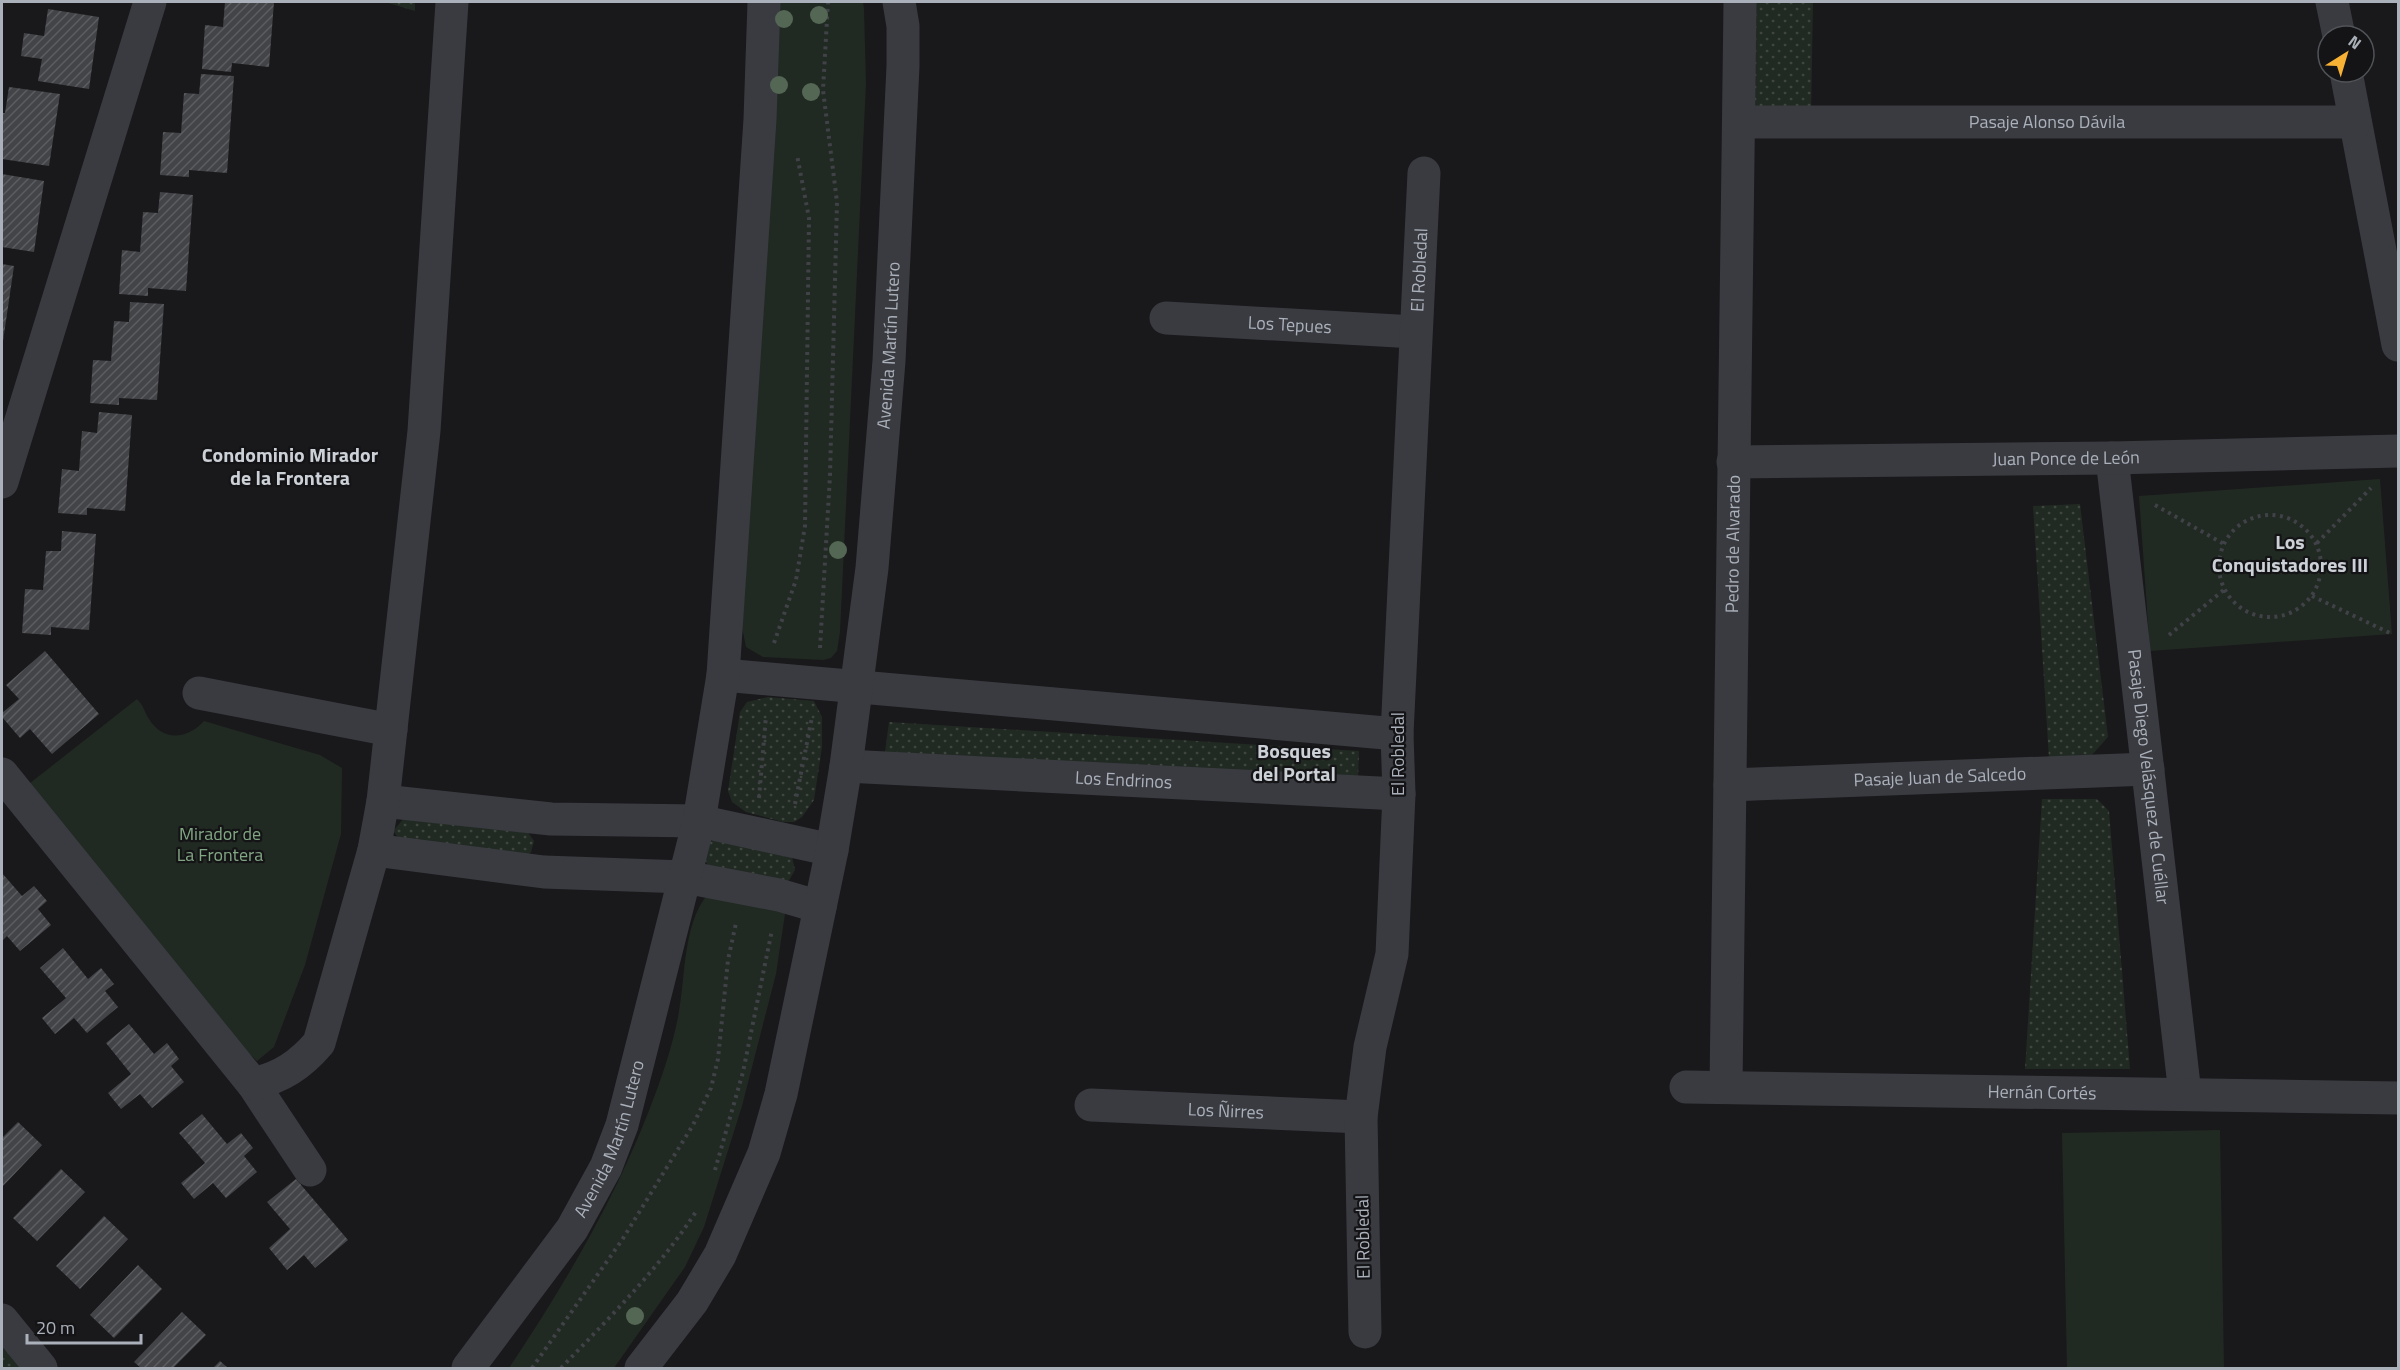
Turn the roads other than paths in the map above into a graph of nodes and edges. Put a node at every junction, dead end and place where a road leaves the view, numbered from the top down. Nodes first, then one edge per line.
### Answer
1 (150, 2) edge
2 (452, 2) edge
3 (764, 2) edge
4 (899, 2) edge
5 (1740, 2) edge
6 (2332, 2) edge
7 (2337, 24) edge
8 (2348, 84) edge
9 (1739, 122) junction
10 (2355, 122) junction
11 (1424, 173) dead end
12 (1166, 318) dead end
13 (1415, 332) junction
14 (2398, 345) edge
15 (2398, 451) edge
16 (2112, 458) junction
17 (1732, 462) junction
18 (2, 482) edge
19 (723, 675) junction
20 (856, 688) junction
21 (199, 693) dead end
22 (391, 730) junction
23 (1397, 734) junction
24 (846, 766) junction
25 (2148, 769) junction
26 (2, 774) edge
27 (1730, 785) junction
28 (1399, 794) junction
29 (382, 801) junction
30 (551, 819) junction
31 (699, 821) junction
32 (374, 850) junction
33 (831, 850) junction
34 (544, 872) junction
35 (685, 877) junction
36 (820, 906) junction
37 (253, 1084) junction
38 (1686, 1087) dead end
39 (1726, 1087) junction
40 (2185, 1094) junction
41 (2398, 1098) edge
42 (1091, 1105) dead end
43 (1361, 1117) junction
44 (310, 1170) dead end
45 (2, 1320) edge
46 (1365, 1332) dead end
47 (41, 1368) edge
48 (468, 1368) edge
49 (641, 1368) edge

1 - 18 street
2 - 22 street
3 - 19 street, Avenida Martín Lutero
4 - 20 street, Avenida Martín Lutero
5 - 9 street, Pedro de Alvarado
6 - 7 street
8 - 10 street
9 - 10 street, Pasaje Alonso Dávila
9 - 17 street, Pedro de Alvarado
10 - 14 street
11 - 13 street, El Robledal
12 - 13 street, Los Tepues
13 - 23 street, El Robledal
15 - 16 street, Juan Ponce de León
16 - 17 street, Juan Ponce de León
16 - 25 street, Pasaje Diego Velásquez de Cuéllar
17 - 27 street, Pedro de Alvarado
19 - 20 street
19 - 31 street, Avenida Martín Lutero
20 - 23 street
20 - 24 street, Avenida Martín Lutero
21 - 22 street
22 - 29 street
23 - 28 street, El Robledal
24 - 28 street, Los Endrinos
24 - 33 street, Avenida Martín Lutero
25 - 27 street, Pasaje Juan de Salcedo
25 - 40 street, Pasaje Diego Velásquez de Cuéllar
26 - 37 street
27 - 39 street, Pedro de Alvarado
28 - 43 street, El Robledal
29 - 30 street
29 - 32 street
30 - 31 street
30 - 34 street
31 - 33 street
31 - 35 street, Avenida Martín Lutero
32 - 34 street
32 - 37 street
33 - 36 street, Avenida Martín Lutero
34 - 35 street
35 - 36 street
35 - 48 street, Avenida Martín Lutero
36 - 49 street, Avenida Martín Lutero
37 - 44 street
38 - 39 street, Hernán Cortés
39 - 40 street, Hernán Cortés
40 - 41 street, Hernán Cortés
42 - 43 street, Los Ñirres
43 - 46 street, El Robledal
45 - 47 street

